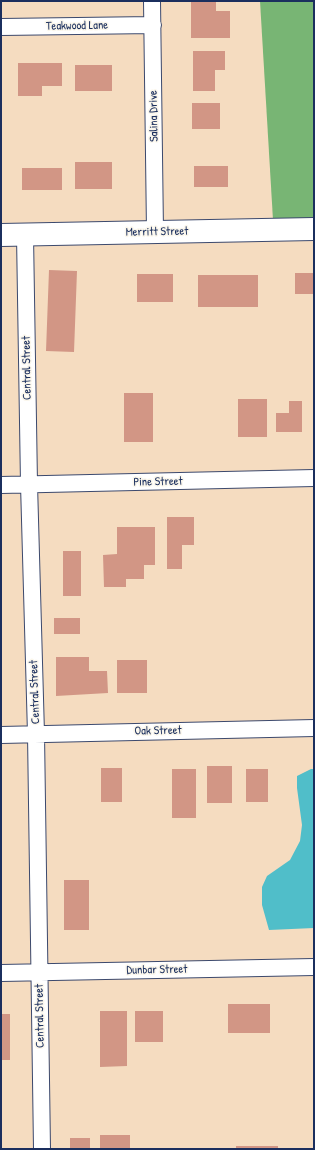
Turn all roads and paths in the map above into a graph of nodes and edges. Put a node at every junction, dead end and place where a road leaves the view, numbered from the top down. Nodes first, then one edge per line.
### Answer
1 (152, 1) edge
2 (153, 25) junction
3 (1, 27) edge
4 (314, 229) edge
5 (155, 232) junction
6 (1, 235) edge
7 (25, 235) junction
8 (314, 478) edge
9 (29, 484) junction
10 (1, 485) edge
11 (314, 728) edge
12 (36, 734) junction
13 (1, 735) edge
14 (314, 967) edge
15 (1, 972) edge
16 (40, 972) junction
17 (42, 1149) edge

1 - 2 street, Salina Drive
2 - 3 street, Teakwood Lane
2 - 5 street, Salina Drive
4 - 5 street, Merritt Street
5 - 7 street, Merritt Street
6 - 7 street, Merritt Street
7 - 9 street, Central Street
8 - 9 street, Pine Street
9 - 10 street, Pine Street
9 - 12 street, Central Street
11 - 12 street, Oak Street
12 - 13 street, Oak Street
12 - 16 street, Central Street
14 - 16 street, Dunbar Street
15 - 16 street, Dunbar Street
16 - 17 street, Central Street

